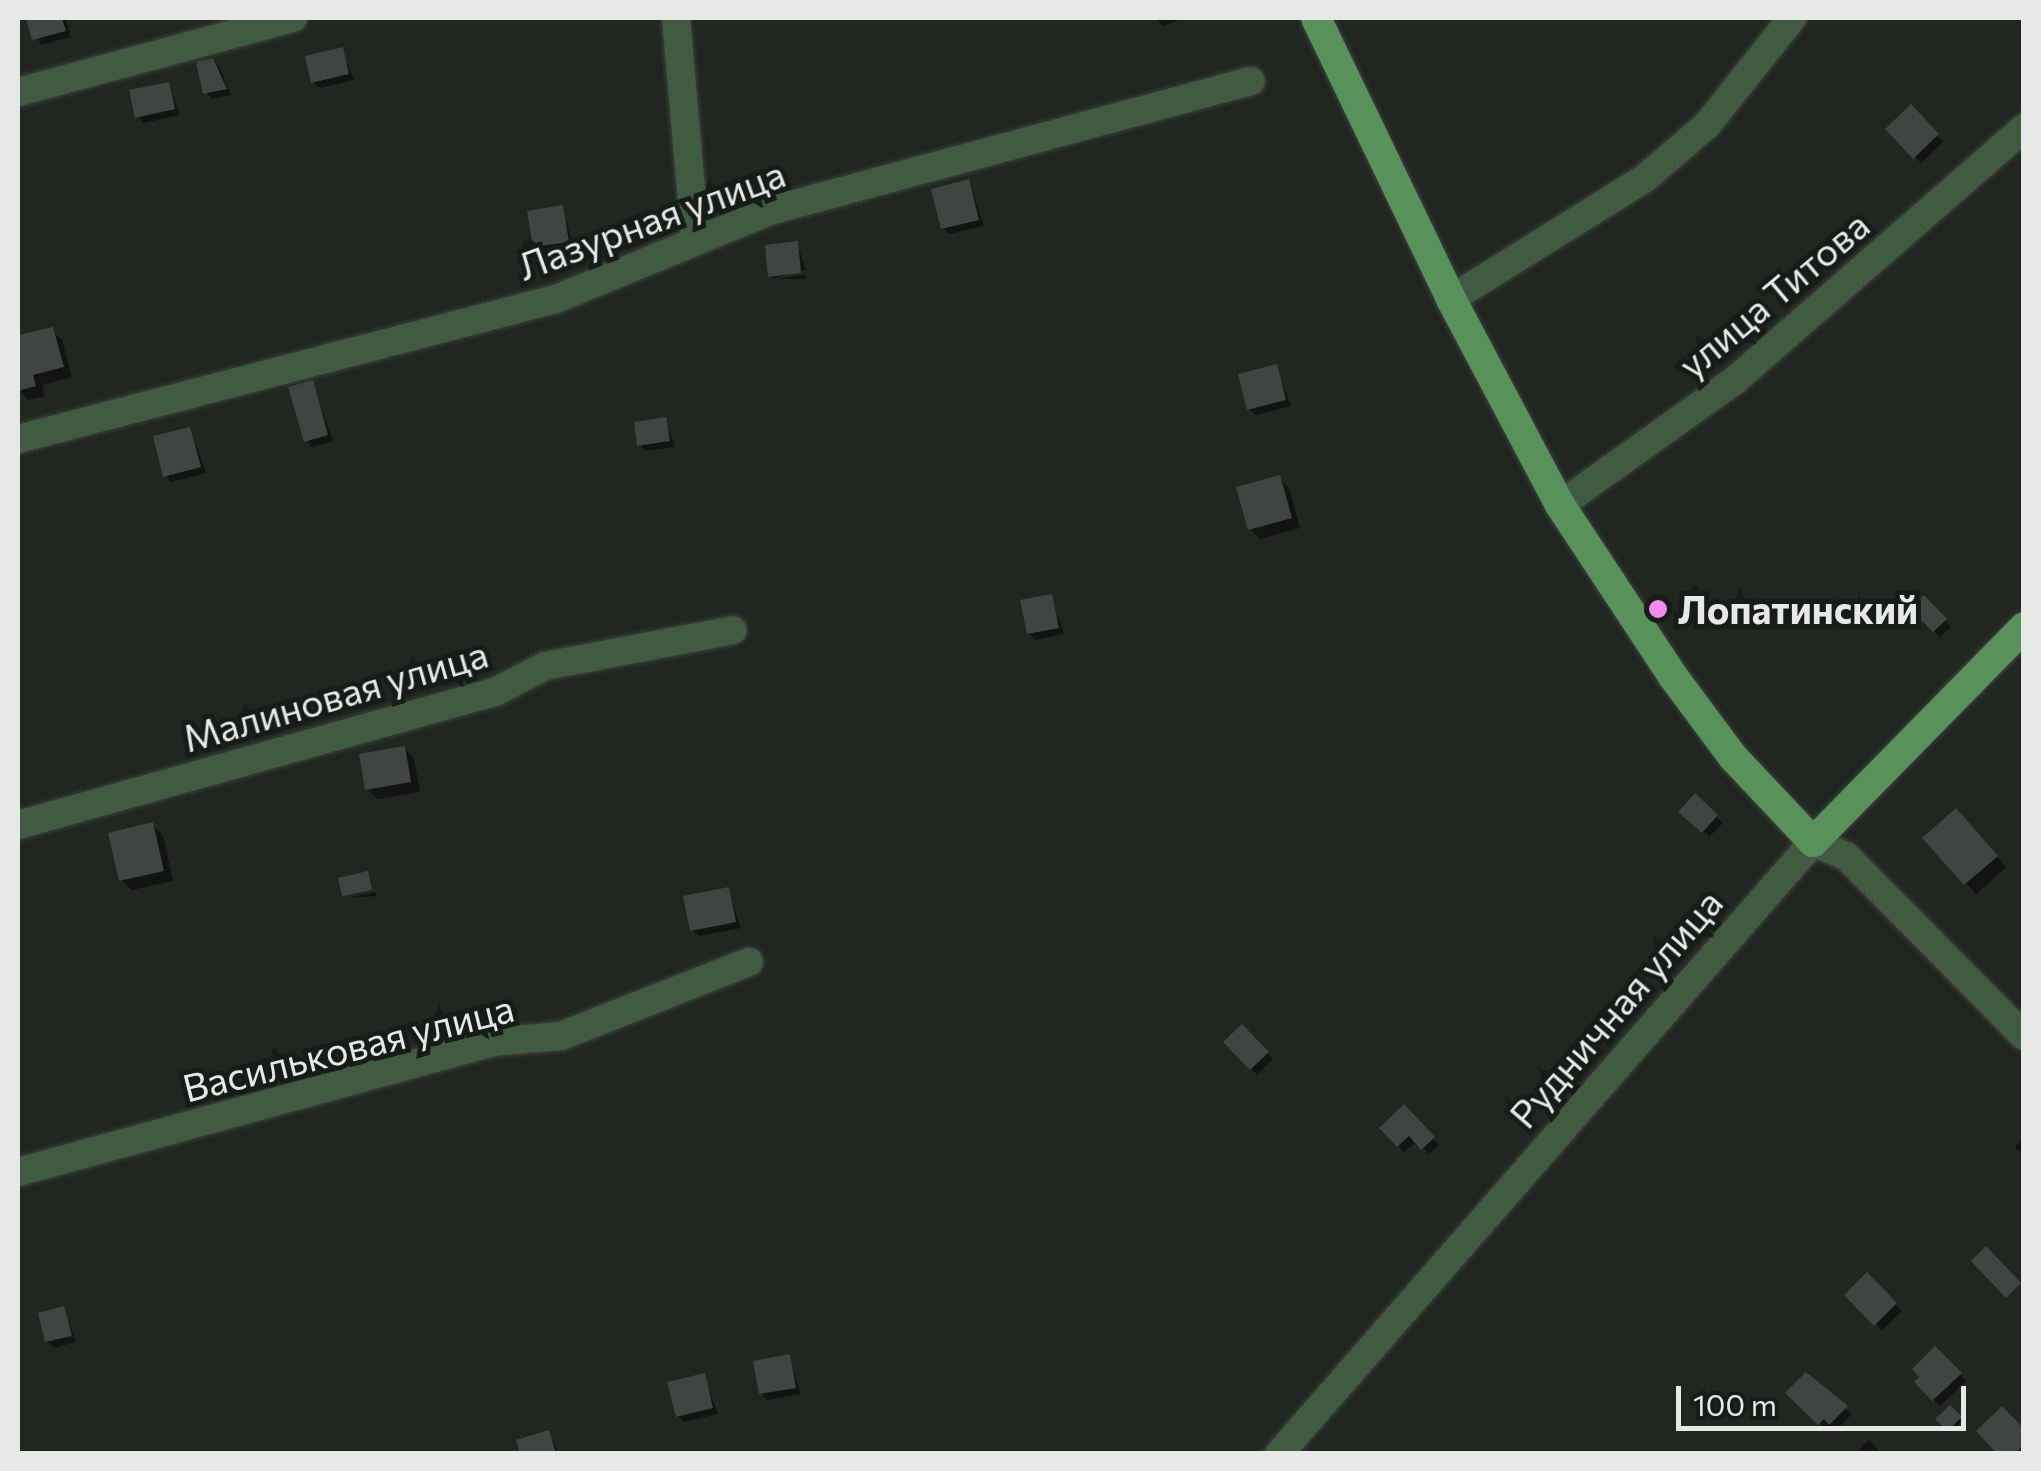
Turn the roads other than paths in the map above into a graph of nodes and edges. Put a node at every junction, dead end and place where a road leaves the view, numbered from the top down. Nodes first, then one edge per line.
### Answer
1 (293, 18) edge
2 (676, 18) edge
3 (1316, 18) edge
4 (1792, 18) edge
5 (1251, 81) dead end
6 (18, 92) edge
7 (2024, 128) edge
8 (695, 237) junction
9 (1450, 299) junction
10 (18, 439) edge
11 (1560, 505) junction
12 (2024, 626) edge
13 (733, 630) dead end
14 (18, 825) edge
15 (1813, 842) junction
16 (749, 962) dead end
17 (2024, 1036) edge
18 (18, 1172) edge
19 (1278, 1454) edge

1 - 6 street
2 - 8 street
3 - 9 main road
4 - 9 street
5 - 8 street, Лазурная улица
7 - 11 street, улица Титова
8 - 10 street, Лазурная улица
9 - 11 main road
11 - 15 main road
12 - 15 main road, Рудничная улица
13 - 14 street, Малиновая улица
15 - 17 street
15 - 19 street, Рудничная улица
16 - 18 street, Васильковая улица

